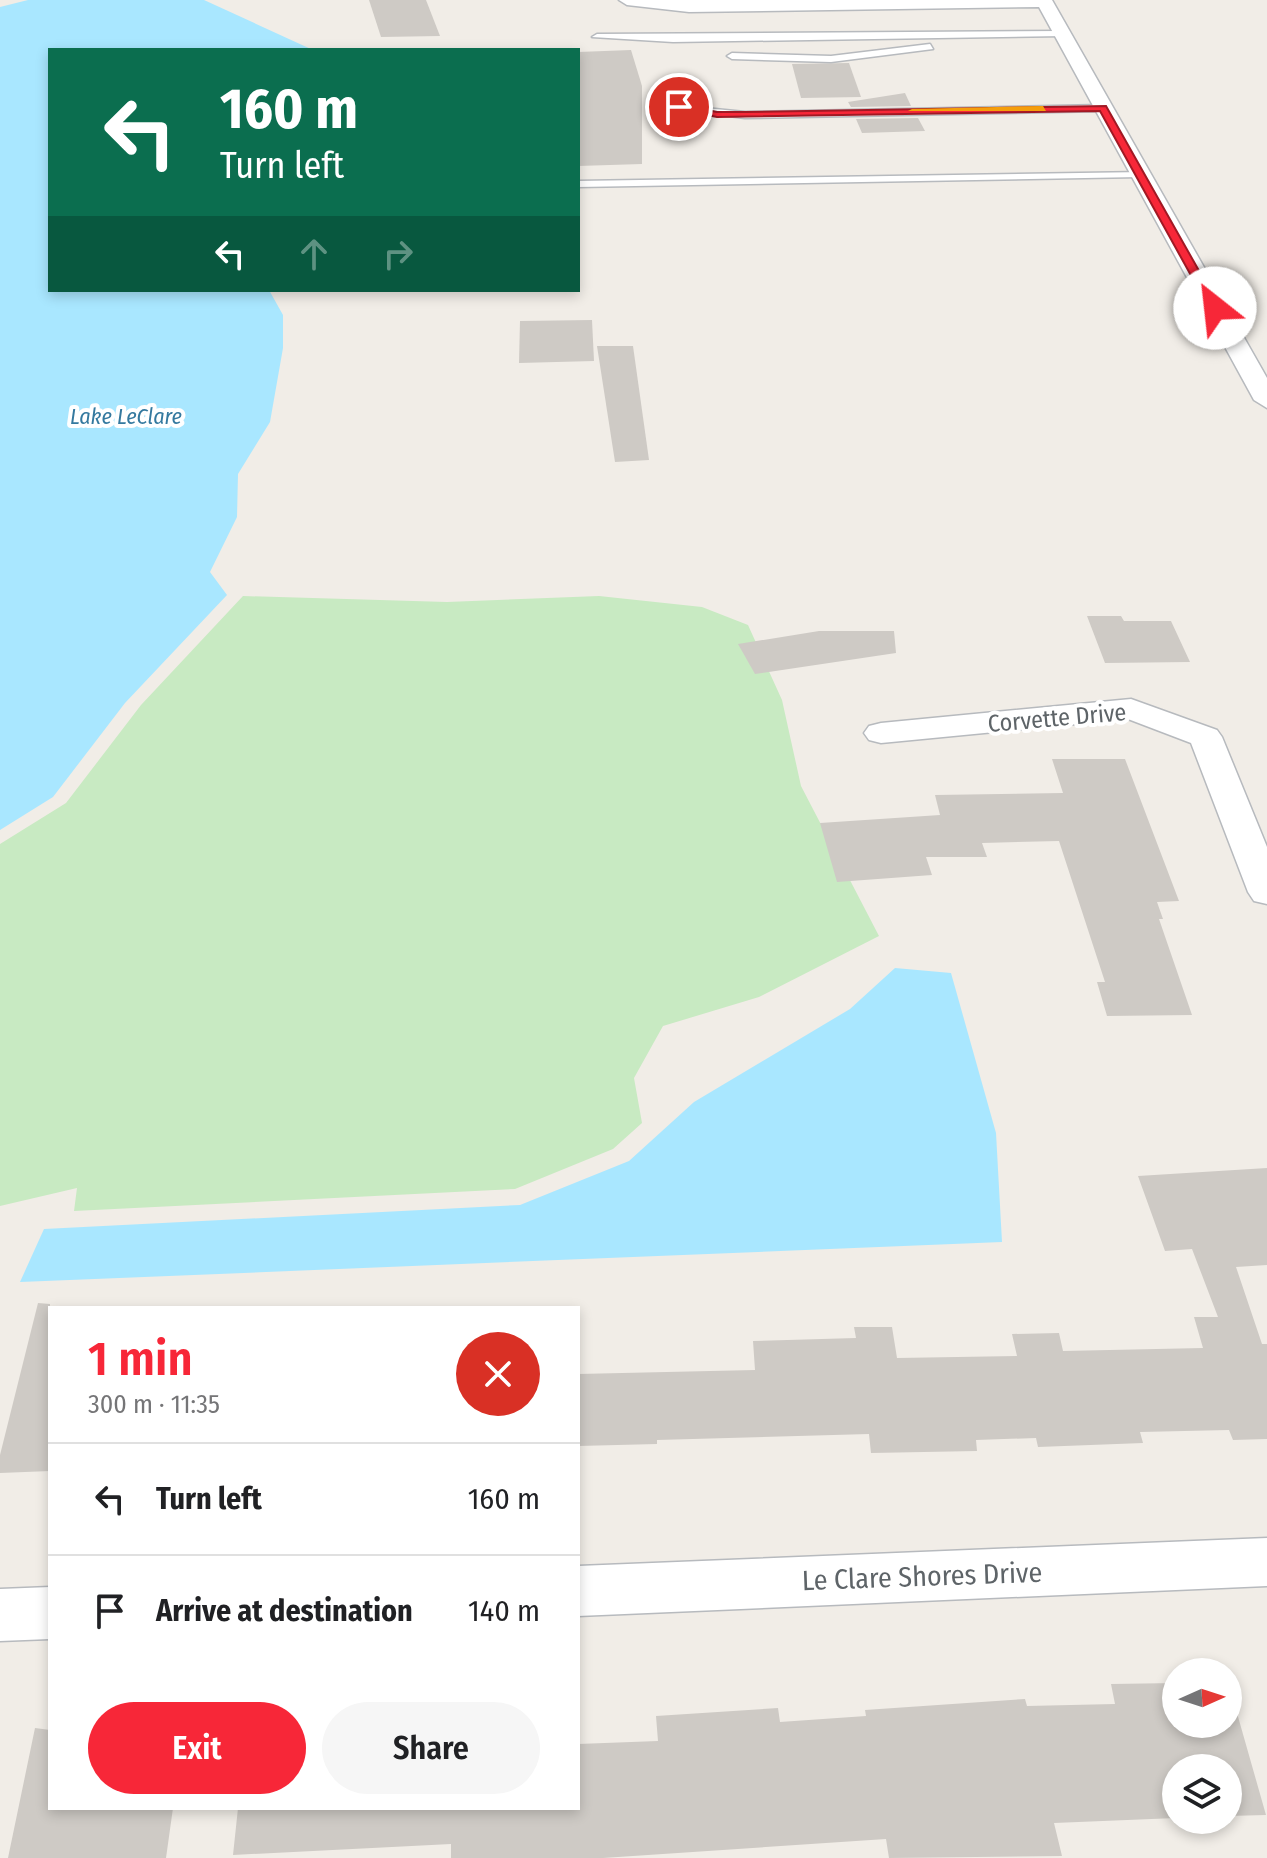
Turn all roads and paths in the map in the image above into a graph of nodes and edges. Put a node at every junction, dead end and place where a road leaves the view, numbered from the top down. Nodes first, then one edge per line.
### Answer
1 (627, 0) edge
2 (1044, 1) edge
3 (597, 37) dead end
4 (1063, 38) junction
5 (732, 56) dead end
6 (679, 107) dead end
7 (1103, 108) junction
8 (1140, 174) junction
9 (580, 184) edge
10 (1267, 400) edge
11 (881, 733) dead end
12 (1267, 892) edge
13 (1267, 1562) edge
14 (580, 1591) edge
15 (48, 1613) edge
16 (0, 1615) edge

1 - 2 street
2 - 4 street
3 - 4 lane
4 - 5 lane
4 - 7 street
6 - 7 lane
7 - 8 street
8 - 9 lane
8 - 10 street
11 - 12 street, Corvette Drive
13 - 14 street, Le Clare Shores Drive
15 - 16 street

